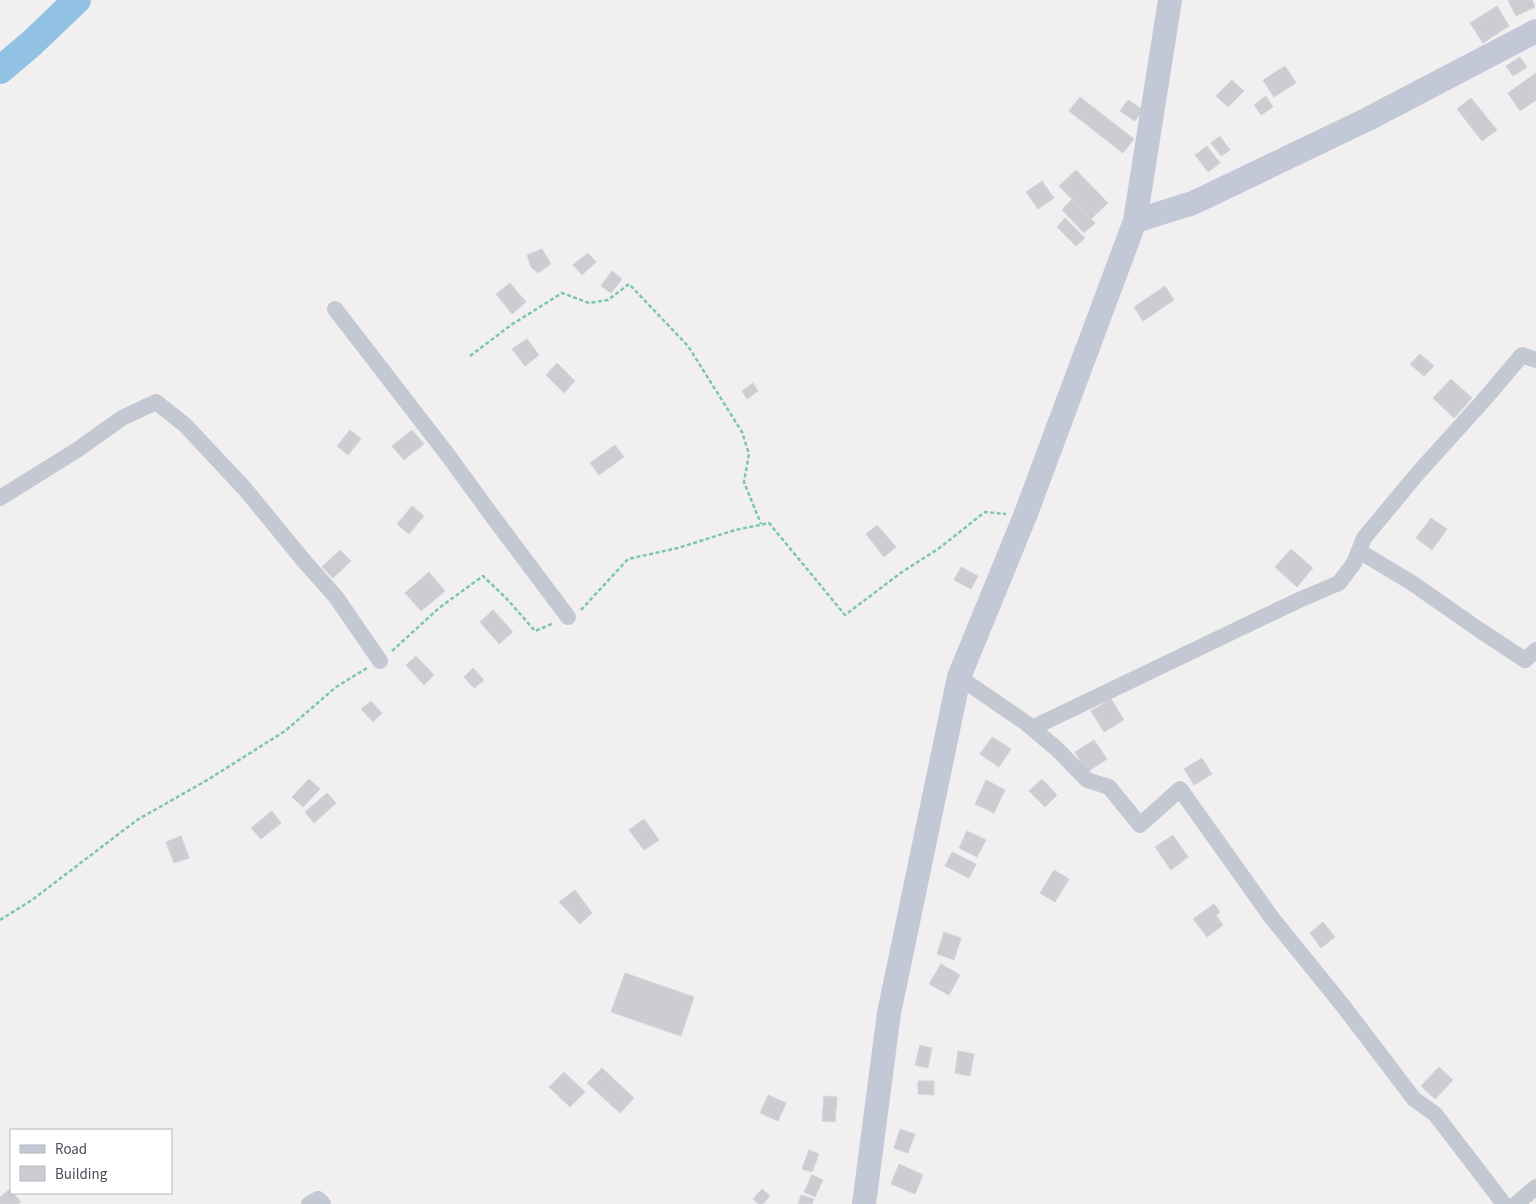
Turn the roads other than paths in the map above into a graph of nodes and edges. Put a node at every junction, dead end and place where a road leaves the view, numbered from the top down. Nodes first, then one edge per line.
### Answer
1 (1170, 0) edge
2 (1536, 31) edge
3 (1135, 222) junction
4 (335, 309) dead end
5 (1536, 360) edge
6 (0, 498) edge
7 (1359, 551) junction
8 (568, 617) road end
9 (1536, 650) edge
10 (380, 661) road end
11 (959, 677) junction
12 (1032, 728) junction
13 (1536, 1187) edge
14 (309, 1204) edge
15 (323, 1204) edge
16 (864, 1204) edge
17 (1504, 1204) edge
18 (1516, 1204) edge

1 - 3 street
2 - 3 street
3 - 11 street
4 - 8 street
5 - 7 street
6 - 10 street
7 - 9 street
7 - 12 street
11 - 12 street
11 - 16 street
12 - 17 street
13 - 18 street
14 - 15 street

